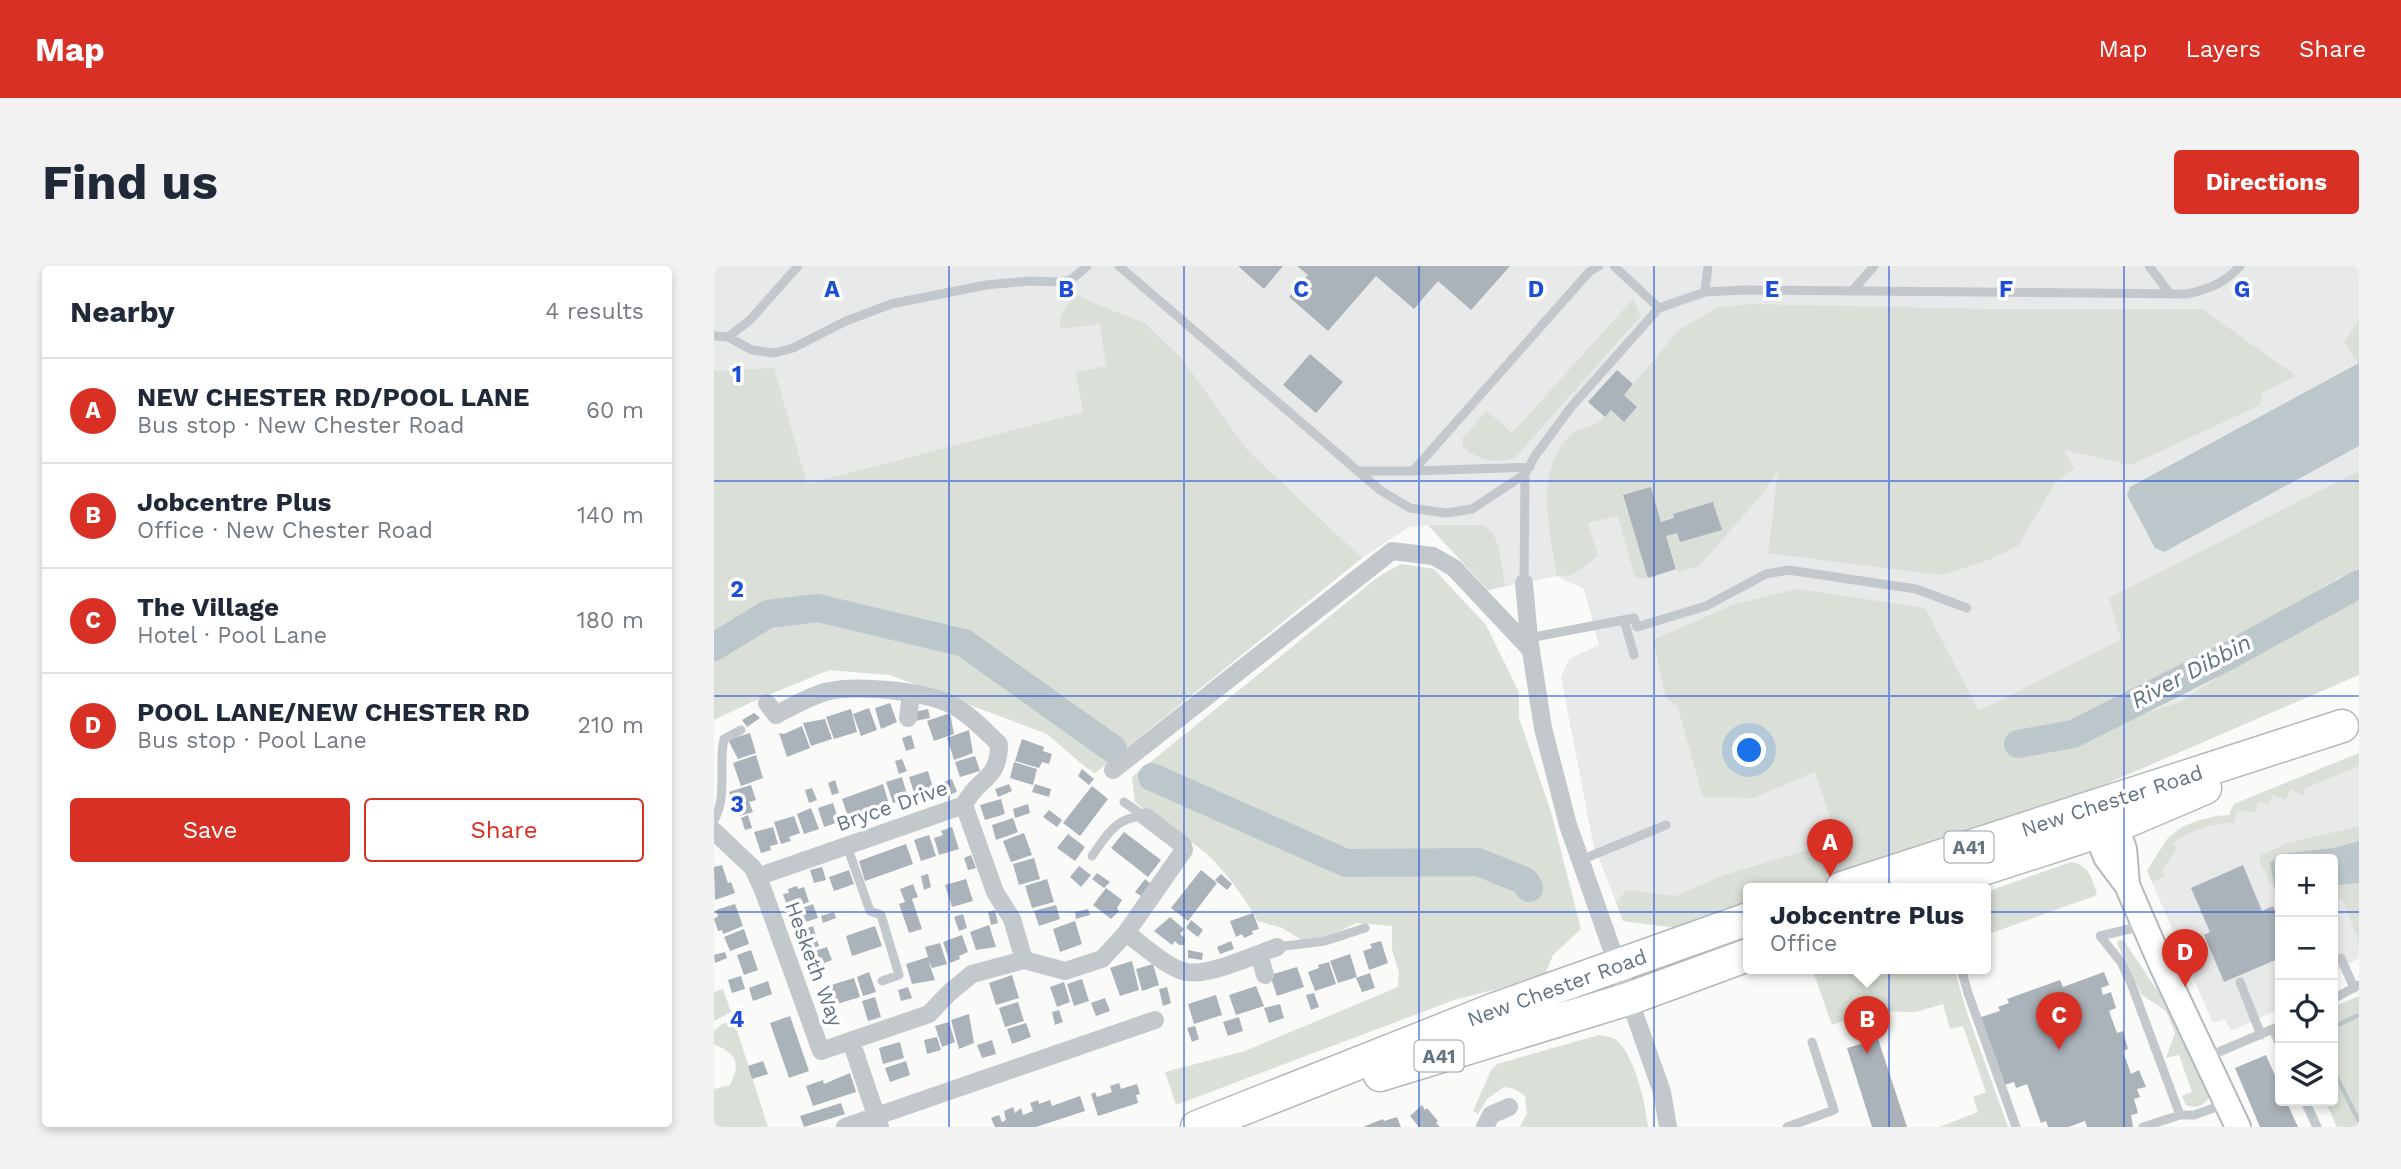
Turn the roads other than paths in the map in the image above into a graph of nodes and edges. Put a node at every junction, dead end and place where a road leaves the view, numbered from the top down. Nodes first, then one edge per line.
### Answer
1 (798, 266) edge
2 (1087, 266) edge
3 (1119, 266) edge
4 (1599, 266) edge
5 (1614, 266) edge
6 (1708, 266) edge
7 (1874, 266) edge
8 (2150, 266) edge
9 (2240, 266) edge
10 (1853, 290) junction
11 (1705, 292) junction
12 (2170, 294) junction
13 (1659, 308) junction
14 (714, 336) edge
15 (728, 337) junction
16 (1358, 471) junction
17 (1413, 471) junction
18 (1527, 471) junction
19 (1524, 583) joint
20 (1968, 608) dead end
21 (1624, 620) junction
22 (1530, 644) junction
23 (1634, 655) dead end
24 (911, 694) junction
25 (767, 703) dead end
26 (908, 718) dead end
27 (2350, 722) edge
28 (741, 730) dead end
29 (1113, 770) dead end
30 (1124, 802) dead end
31 (964, 805) junction
32 (1146, 817) junction
33 (714, 820) edge
34 (2103, 822) junction
35 (1666, 825) dead end
36 (714, 831) edge
37 (847, 846) junction
38 (1092, 856) dead end
39 (1581, 860) junction
40 (757, 877) junction
41 (1862, 883) edge
42 (1938, 883) edge
43 (1743, 921) edge
44 (2143, 925) junction
45 (1365, 928) dead end
46 (1126, 933) junction
47 (1277, 947) joint
48 (1259, 954) junction
49 (1743, 957) edge
50 (2341, 958) dead end
51 (1024, 960) junction
52 (1616, 966) junction
53 (1963, 974) edge
54 (1265, 975) dead end
55 (882, 981) dead end
56 (2240, 982) dead end
57 (2356, 986) edge
58 (2338, 996) edge
59 (1628, 999) junction
60 (1155, 1020) dead end
61 (2275, 1029) edge
62 (2261, 1035) junction
63 (851, 1041) junction
64 (1812, 1042) dead end
65 (2206, 1058) junction
66 (2227, 1103) junction
67 (2307, 1106) edge
68 (1249, 1107) junction
69 (1508, 1107) dead end
70 (2180, 1115) junction
71 (878, 1121) edge
72 (2160, 1125) edge
73 (845, 1127) edge
74 (1197, 1127) edge
75 (1485, 1127) edge
76 (1668, 1127) edge
77 (1787, 1127) edge
78 (2016, 1127) edge
79 (2143, 1127) edge
80 (2238, 1127) edge
81 (2317, 1127) edge

1 - 15 lane
2 - 15 lane
3 - 16 lane
4 - 17 lane
5 - 13 lane
6 - 11 lane
7 - 10 lane
8 - 12 lane
9 - 12 lane
10 - 11 lane
10 - 12 lane
11 - 13 lane
13 - 18 lane
14 - 15 lane
16 - 17 lane
16 - 18 lane
17 - 18 lane
18 - 19 lane
19 - 22 street
20 - 21 lane
21 - 22 lane
21 - 23 lane
22 - 29 street
22 - 39 street
24 - 25 street
24 - 26 street
24 - 31 street
27 - 34 highway, New Chester Road / A41
28 - 33 lane
30 - 32 lane
31 - 37 street, Bryce Drive
31 - 51 street, Bryce Drive
32 - 38 lane
32 - 46 street
34 - 41 highway, New Chester Road / A41
34 - 42 highway, New Chester Road / A41
34 - 44 street
35 - 39 lane
36 - 40 street, Hesketh Way
37 - 40 street, Bryce Drive
37 - 55 lane
39 - 52 street
40 - 63 street, Hesketh Way
43 - 52 highway, New Chester Road / A41
44 - 65 street
44 - 70 lane
45 - 47 lane
46 - 48 street
46 - 51 street
47 - 48 street
48 - 54 street
49 - 59 highway, New Chester Road / A41
50 - 57 lane
51 - 63 street
52 - 59 street
52 - 68 highway, New Chester Road / A41
53 - 78 lane
56 - 62 lane
57 - 58 lane
59 - 68 highway, New Chester Road / A41
59 - 76 street
60 - 71 street
61 - 62 lane
62 - 65 lane
63 - 71 street, Hesketh Way
64 - 77 lane
65 - 66 street
66 - 70 lane
66 - 80 street
67 - 81 lane
68 - 74 highway, New Chester Road / A41
69 - 75 street
70 - 72 lane
71 - 73 street
72 - 79 lane

